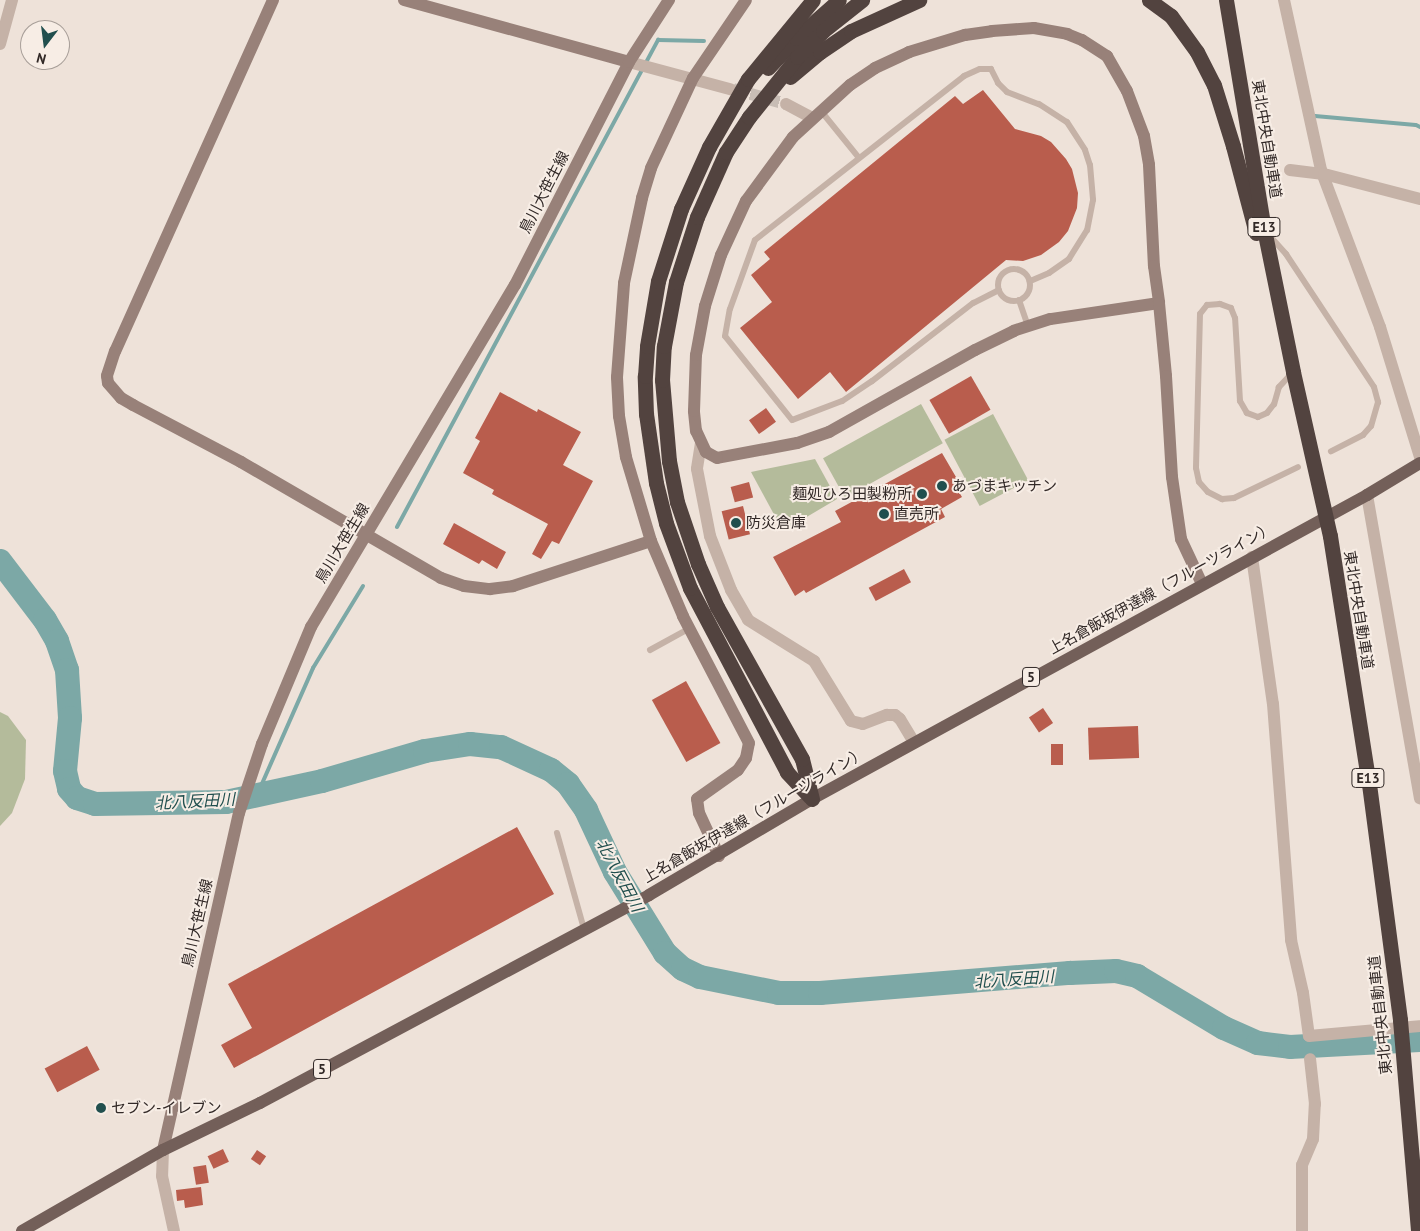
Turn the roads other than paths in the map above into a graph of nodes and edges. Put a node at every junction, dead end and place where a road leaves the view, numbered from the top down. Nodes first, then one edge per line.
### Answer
1 (12, 0) edge
2 (273, 0) edge
3 (404, 0) edge
4 (669, 0) edge
5 (746, 0) edge
6 (813, 0) edge
7 (839, 0) edge
8 (862, 0) edge
9 (919, 0) edge
10 (1149, 0) edge
11 (1226, 0) edge
12 (1231, 0) edge
13 (1284, 0) edge
14 (0, 44) edge
15 (629, 62) junction
16 (693, 78) junction
17 (1240, 82) junction
18 (730, 89) tunnel mouth
19 (786, 104) tunnel mouth
20 (816, 114) junction
21 (749, 117) junction
22 (709, 147) junction
23 (859, 158) junction
24 (1290, 170) dead end
25 (1324, 174) junction
26 (1420, 199) edge
27 (1264, 229) junction
28 (1030, 281) junction
29 (999, 290) junction
30 (1019, 300) junction
31 (1159, 303) junction
32 (1028, 326) junction
33 (1293, 372) junction
34 (701, 443) junction
35 (1331, 451) dead end
36 (1420, 457) edge
37 (1420, 463) edge
38 (1298, 467) dead end
39 (1367, 494) junction
40 (366, 534) junction
41 (651, 541) junction
42 (1252, 557) junction
43 (1202, 584) junction
44 (690, 628) junction
45 (650, 650) dead end
46 (914, 742) junction
47 (1420, 798) edge
48 (812, 799) junction
49 (557, 833) dead end
50 (719, 856) junction
51 (584, 929) junction
52 (1420, 1026) edge
53 (1310, 1059) dead end
54 (163, 1150) junction
55 (22, 1231) edge
56 (174, 1231) edge
57 (1302, 1231) edge
58 (1418, 1231) edge

1 - 14 street
2 - 40 street
3 - 15 street
4 - 15 street, 鳥川大笹生線
5 - 16 street
6 - 22 highway
7 - 22 highway
8 - 21 highway
9 - 21 highway
10 - 33 highway
11 - 17 highway, 東北中央自動車道 / E13
12 - 17 highway
13 - 25 street
15 - 16 street
15 - 40 street, 鳥川大笹生線
16 - 18 street
16 - 41 street
17 - 27 highway, 東北中央自動車道 / E13
19 - 20 street
20 - 23 lane
20 - 31 street
20 - 34 street
21 - 48 highway
22 - 48 highway
23 - 28 lane
23 - 29 lane
24 - 25 street
25 - 26 street
25 - 36 street
27 - 33 highway, 東北中央自動車道 / E13
27 - 35 lane
28 - 29 lane
28 - 30 lane
29 - 30 lane
30 - 32 lane
31 - 32 street
31 - 43 street
32 - 34 street
33 - 38 lane
33 - 58 highway, 東北中央自動車道 / E13
34 - 46 street
37 - 39 main road, 上名倉飯坂伊達線（フルーツライン） / 5
39 - 42 main road, 上名倉飯坂伊達線（フルーツライン） / 5
39 - 47 street
40 - 41 street
40 - 54 street, 鳥川大笹生線
41 - 44 street
42 - 43 main road, 上名倉飯坂伊達線（フルーツライン） / 5
42 - 52 street
43 - 46 main road, 上名倉飯坂伊達線（フルーツライン） / 5
44 - 45 lane
44 - 50 street
46 - 48 main road, 上名倉飯坂伊達線（フルーツライン） / 5
48 - 50 main road, 上名倉飯坂伊達線（フルーツライン） / 5
49 - 51 lane
50 - 51 main road, 上名倉飯坂伊達線（フルーツライン） / 5
51 - 54 main road, 上名倉飯坂伊達線（フルーツライン） / 5
53 - 57 street
54 - 55 main road, 上名倉飯坂伊達線（フルーツライン） / 5
54 - 56 street

